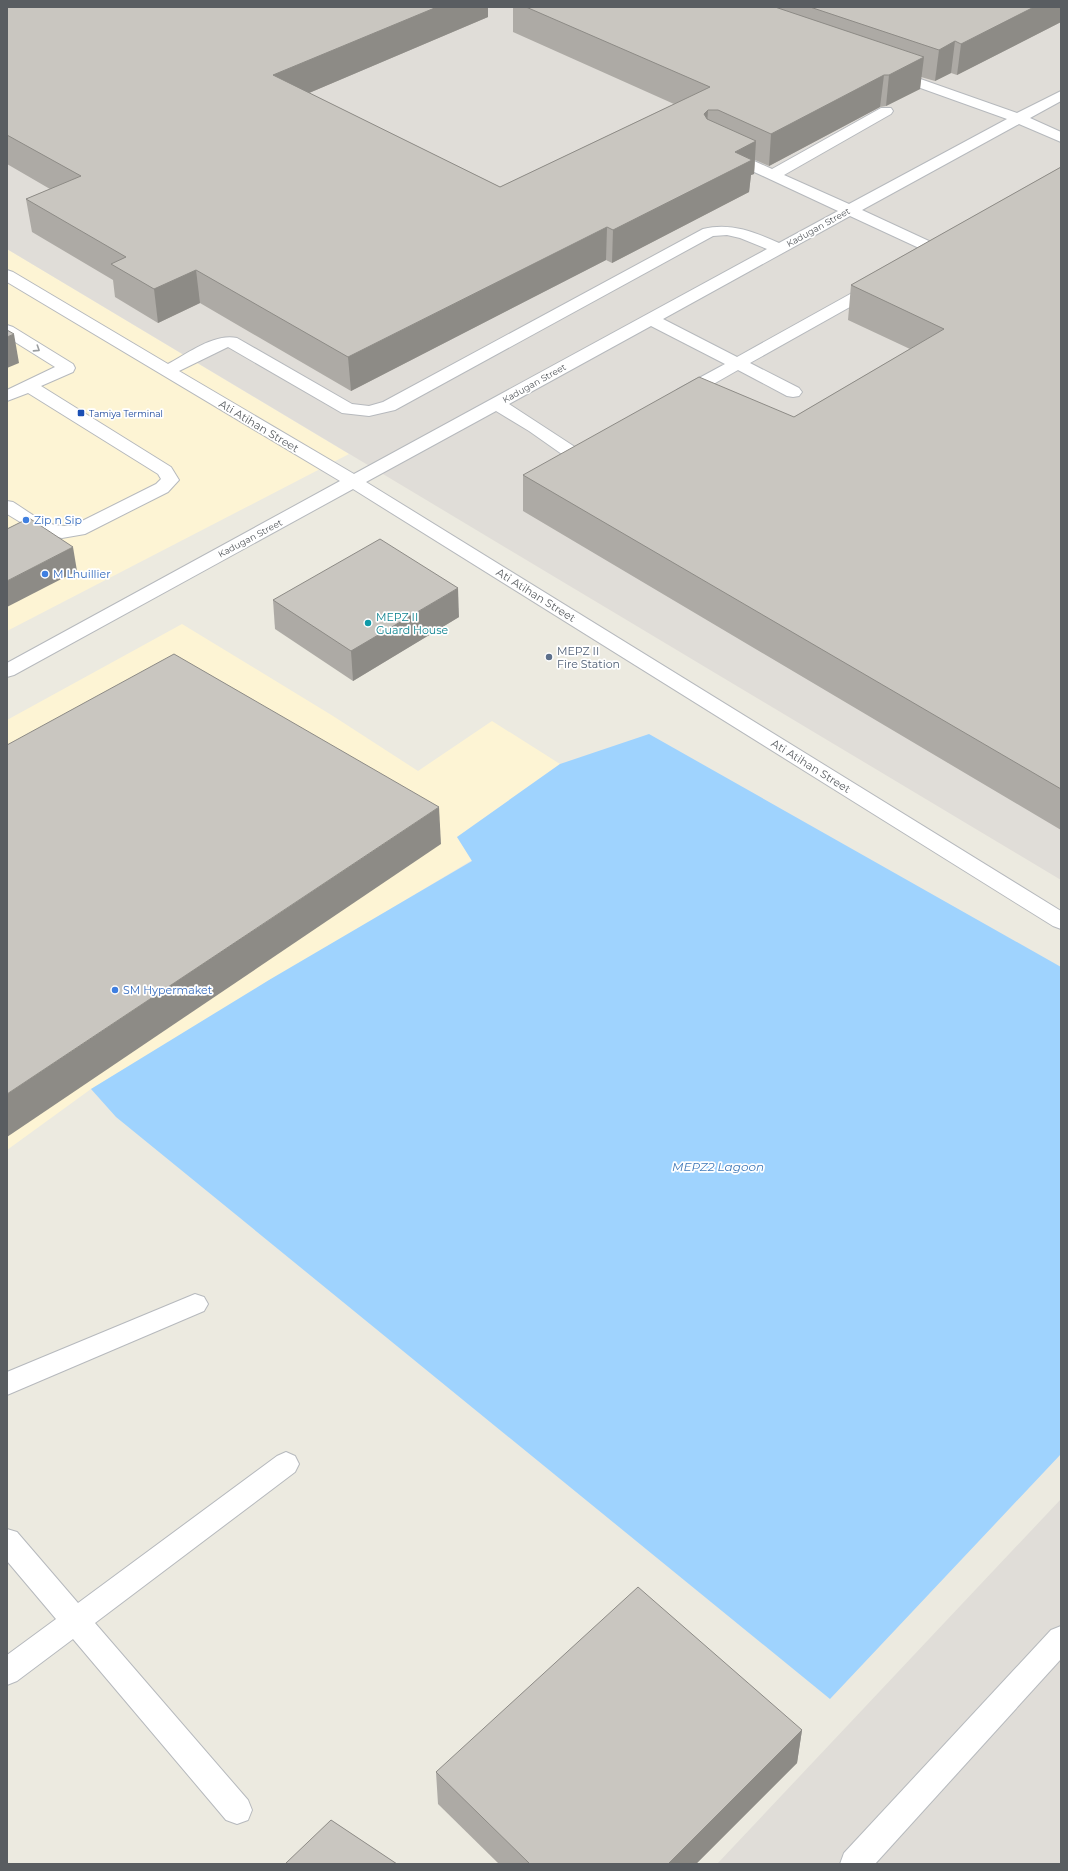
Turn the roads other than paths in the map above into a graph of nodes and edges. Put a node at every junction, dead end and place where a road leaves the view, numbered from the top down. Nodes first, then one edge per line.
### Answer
1 (882, 70) edge
2 (1061, 95) edge
3 (886, 111) edge
4 (1018, 118) junction
5 (1061, 138) edge
6 (711, 147) edge
7 (773, 175) junction
8 (851, 210) junction
9 (780, 249) junction
10 (938, 250) edge
11 (7, 275) edge
12 (890, 278) edge
13 (651, 319) junction
14 (7, 330) edge
15 (740, 364) junction
16 (166, 371) junction
17 (29, 386) junction
18 (793, 392) dead end
19 (7, 396) edge
20 (670, 401) edge
21 (497, 404) junction
22 (572, 453) edge
23 (354, 482) junction
24 (7, 506) edge
25 (7, 671) edge
26 (1061, 921) edge
27 (195, 1304) dead end
28 (7, 1384) edge
29 (286, 1464) dead end
30 (7, 1541) edge
31 (76, 1621) junction
32 (1061, 1639) edge
33 (7, 1672) edge
34 (237, 1810) dead end
35 (855, 1864) edge

1 - 4 street
2 - 4 street, Kadugan Street
3 - 7 street
4 - 5 street
4 - 8 street, Kadugan Street
6 - 7 street
7 - 8 street
8 - 9 street, Kadugan Street
8 - 10 street
9 - 13 street, Kadugan Street
9 - 16 street
11 - 16 street, Ati Atihan Street
12 - 15 street
13 - 15 street
13 - 21 street, Kadugan Street
14 -> 17 street
15 - 18 street
15 - 20 street
16 - 23 street, Ati Atihan Street
17 - 19 street
17 - 24 street
21 - 22 street
21 - 23 street, Kadugan Street
23 - 25 street, Kadugan Street
23 - 26 street, Ati Atihan Street
27 - 28 street
29 - 31 street
30 - 31 street
31 - 33 street
31 - 34 street
32 - 35 street

